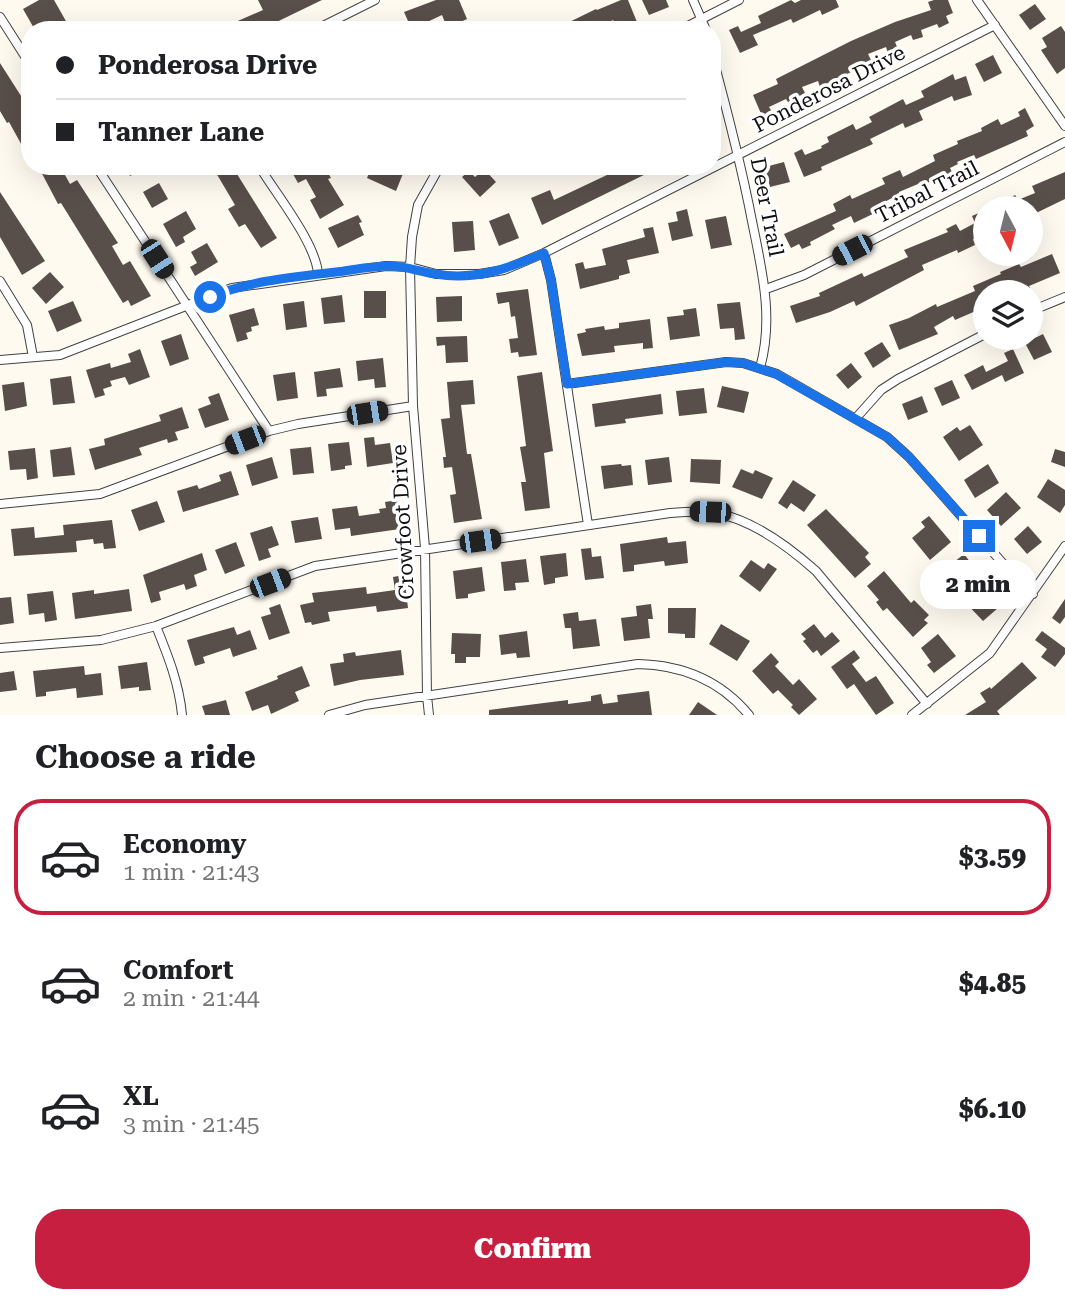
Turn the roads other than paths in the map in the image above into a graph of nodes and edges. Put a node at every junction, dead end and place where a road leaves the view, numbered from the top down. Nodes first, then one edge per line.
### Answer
1 (375, 0) edge
2 (693, 0) edge
3 (739, 0) edge
4 (977, 0) edge
5 (0, 17) edge
6 (703, 19) junction
7 (334, 21) edge
8 (699, 21) edge
9 (995, 25) junction
10 (21, 50) edge
11 (721, 88) edge
12 (1065, 126) edge
13 (1065, 142) edge
14 (739, 153) junction
15 (721, 162) edge
16 (102, 175) edge
17 (264, 175) edge
18 (435, 175) edge
19 (696, 175) edge
20 (544, 253) junction
21 (410, 267) junction
22 (318, 274) junction
23 (0, 281) edge
24 (766, 289) junction
25 (1065, 297) edge
26 (188, 306) junction
27 (1043, 306) edge
28 (973, 340) edge
29 (33, 357) junction
30 (0, 360) edge
31 (760, 368) junction
32 (567, 384) junction
33 (413, 406) junction
34 (856, 418) junction
35 (269, 431) junction
36 (0, 504) edge
37 (588, 525) junction
38 (1065, 546) edge
39 (425, 548) junction
40 (1033, 594) junction
41 (156, 626) junction
42 (0, 648) edge
43 (427, 696) junction
44 (927, 704) junction
45 (181, 715) edge
46 (329, 715) edge
47 (429, 715) edge
48 (749, 715) edge
49 (912, 715) edge

1 - 7 street
2 - 6 street
3 - 6 street
4 - 9 street
5 - 10 street
6 - 8 street
9 - 12 street
9 - 14 street, Ponderosa Drive
11 - 14 street, Deer Trail
13 - 24 street, Tribal Trail
14 - 15 street, Ponderosa Drive
14 - 24 street, Deer Trail
16 - 26 street
17 - 22 street
18 - 21 street, Crowfoot Drive
19 - 20 street, Ponderosa Drive
20 - 21 street, Ponderosa Drive
20 - 32 street
21 - 22 street, Ponderosa Drive
21 - 33 street, Crowfoot Drive
22 - 26 street, Ponderosa Drive
23 - 29 street
24 - 31 street, Deer Trail
25 - 27 street
26 - 29 street, Ponderosa Drive
26 - 35 street
28 - 34 street
29 - 30 street, Ponderosa Drive
31 - 32 street
31 - 34 street
32 - 37 street
33 - 35 street
33 - 39 street, Crowfoot Drive
34 - 40 street
35 - 36 street
37 - 39 street
37 - 44 street
38 - 40 street
39 - 41 street
39 - 43 street, Crowfoot Drive
40 - 44 street
41 - 42 street
41 - 45 street
43 - 46 street
43 - 47 street, Crowfoot Drive
43 - 48 street
44 - 49 street

